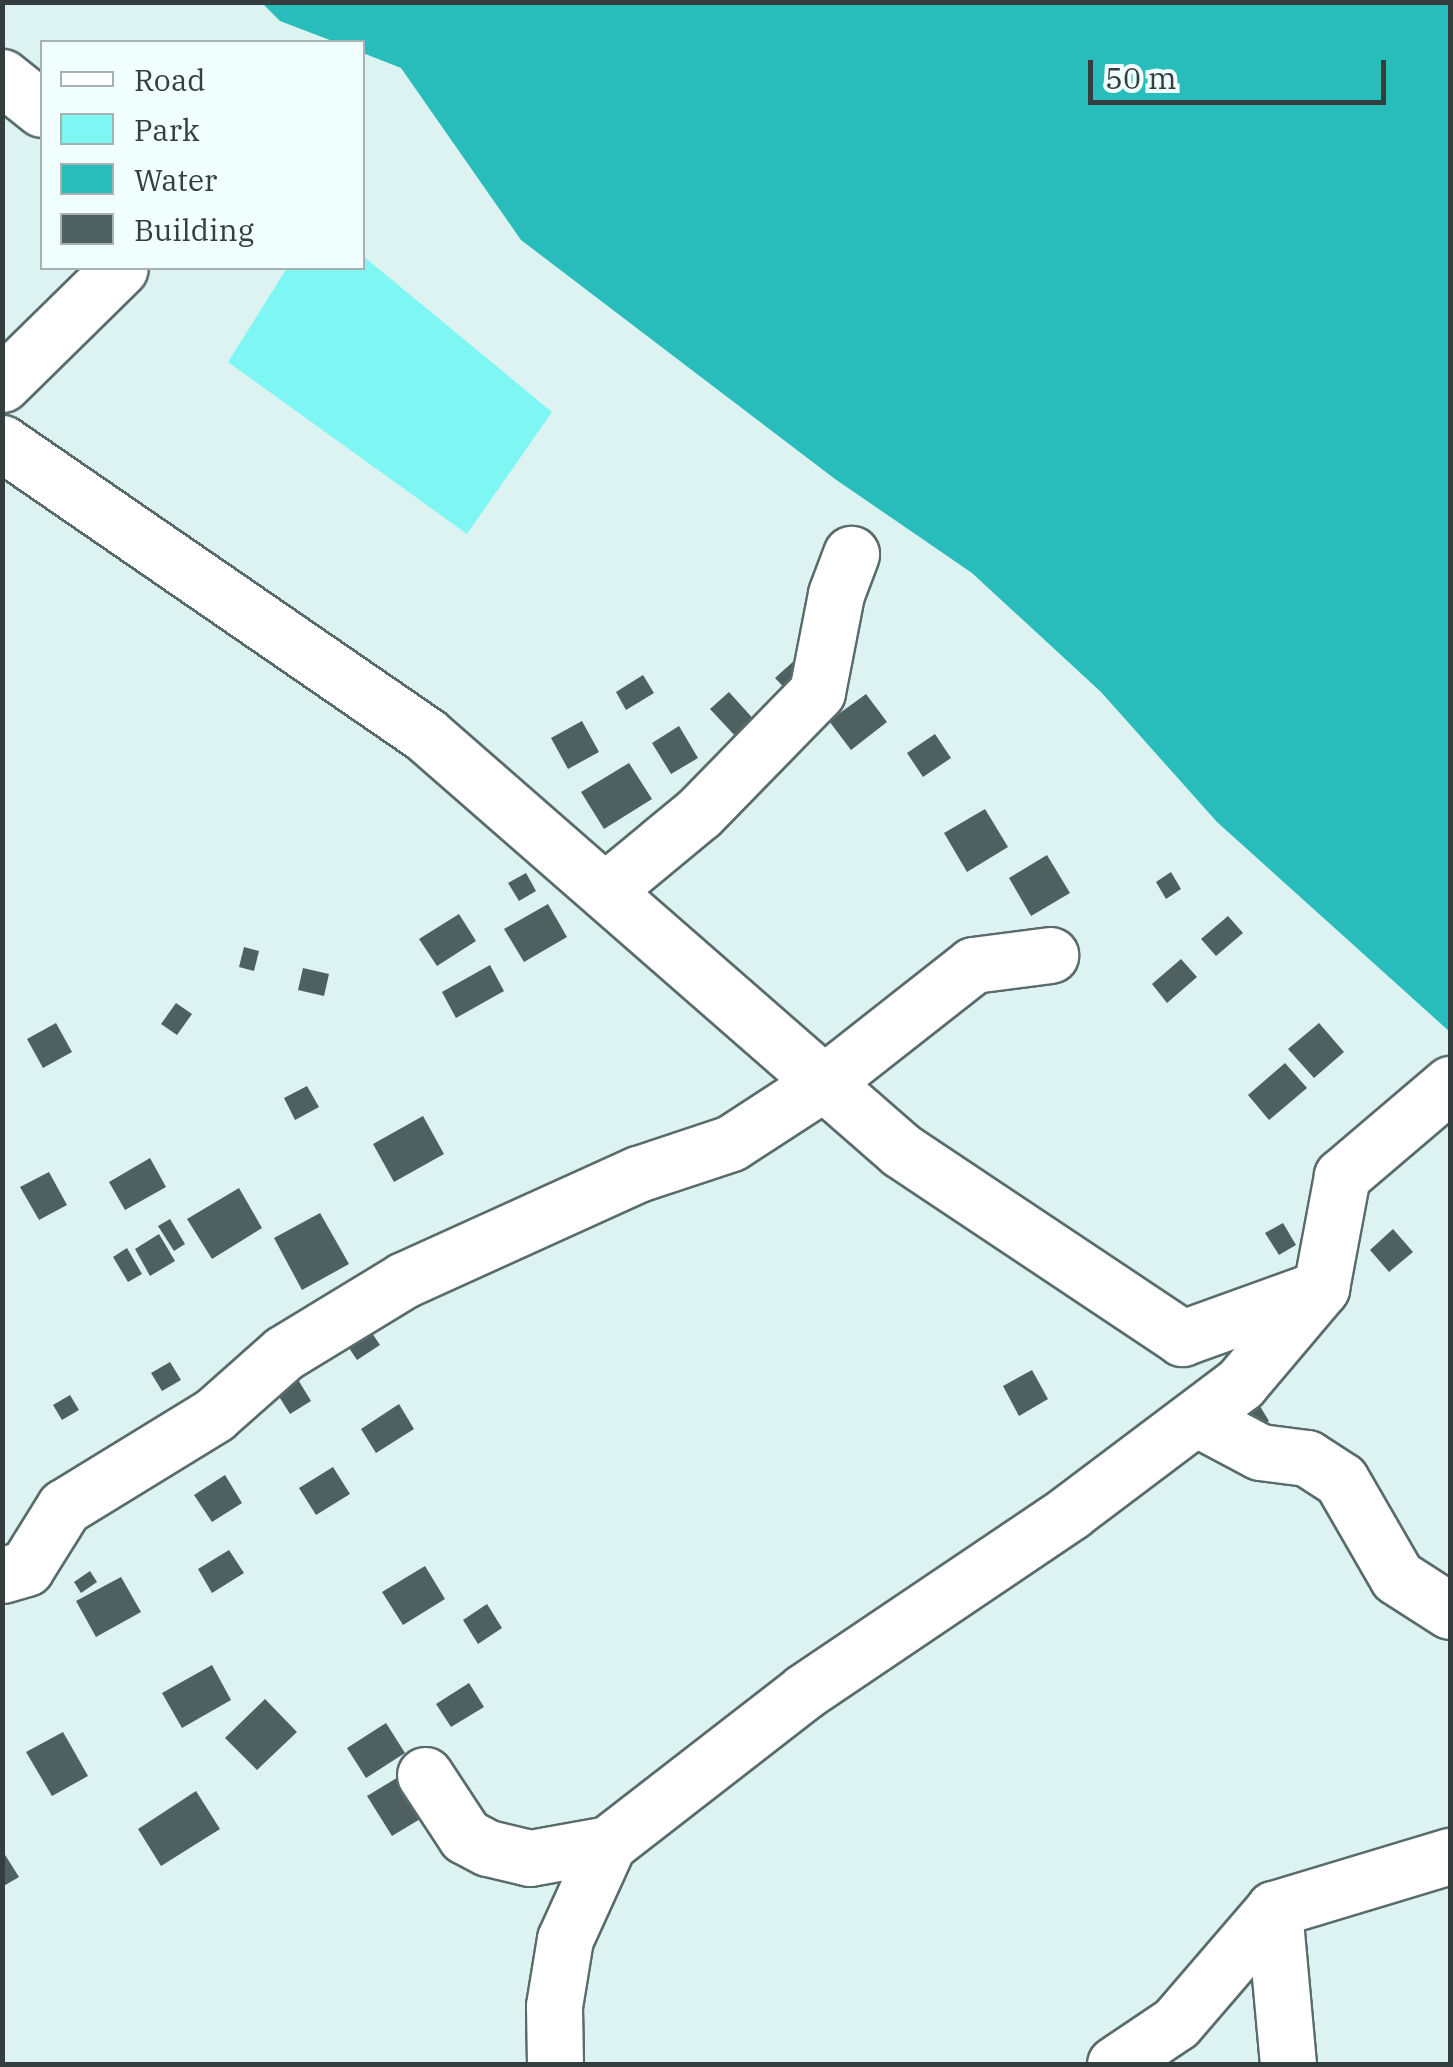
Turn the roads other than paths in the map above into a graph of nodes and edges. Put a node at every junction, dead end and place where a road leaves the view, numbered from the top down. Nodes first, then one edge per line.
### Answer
1 (2, 77) edge
2 (40, 107) edge
3 (118, 270) edge
4 (2, 384) edge
5 (2, 443) edge
6 (851, 554) dead end
7 (607, 889) junction
8 (1050, 955) dead end
9 (822, 1084) junction
10 (1450, 1084) edge
11 (1321, 1288) junction
12 (1196, 1418) junction
13 (2, 1575) edge
14 (1450, 1611) edge
15 (424, 1774) dead end
16 (608, 1844) junction
17 (1450, 1856) edge
18 (1274, 1909) junction
19 (555, 2064) edge
20 (1115, 2064) edge
21 (1288, 2064) edge

1 - 2 street
3 - 4 street
5 - 7 street
6 - 7 street
7 - 9 street
8 - 9 street
9 - 11 street
9 - 13 street
10 - 11 street
11 - 12 street
12 - 14 street
12 - 16 street
15 - 16 street
16 - 19 street
17 - 18 street
18 - 20 street
18 - 21 street

